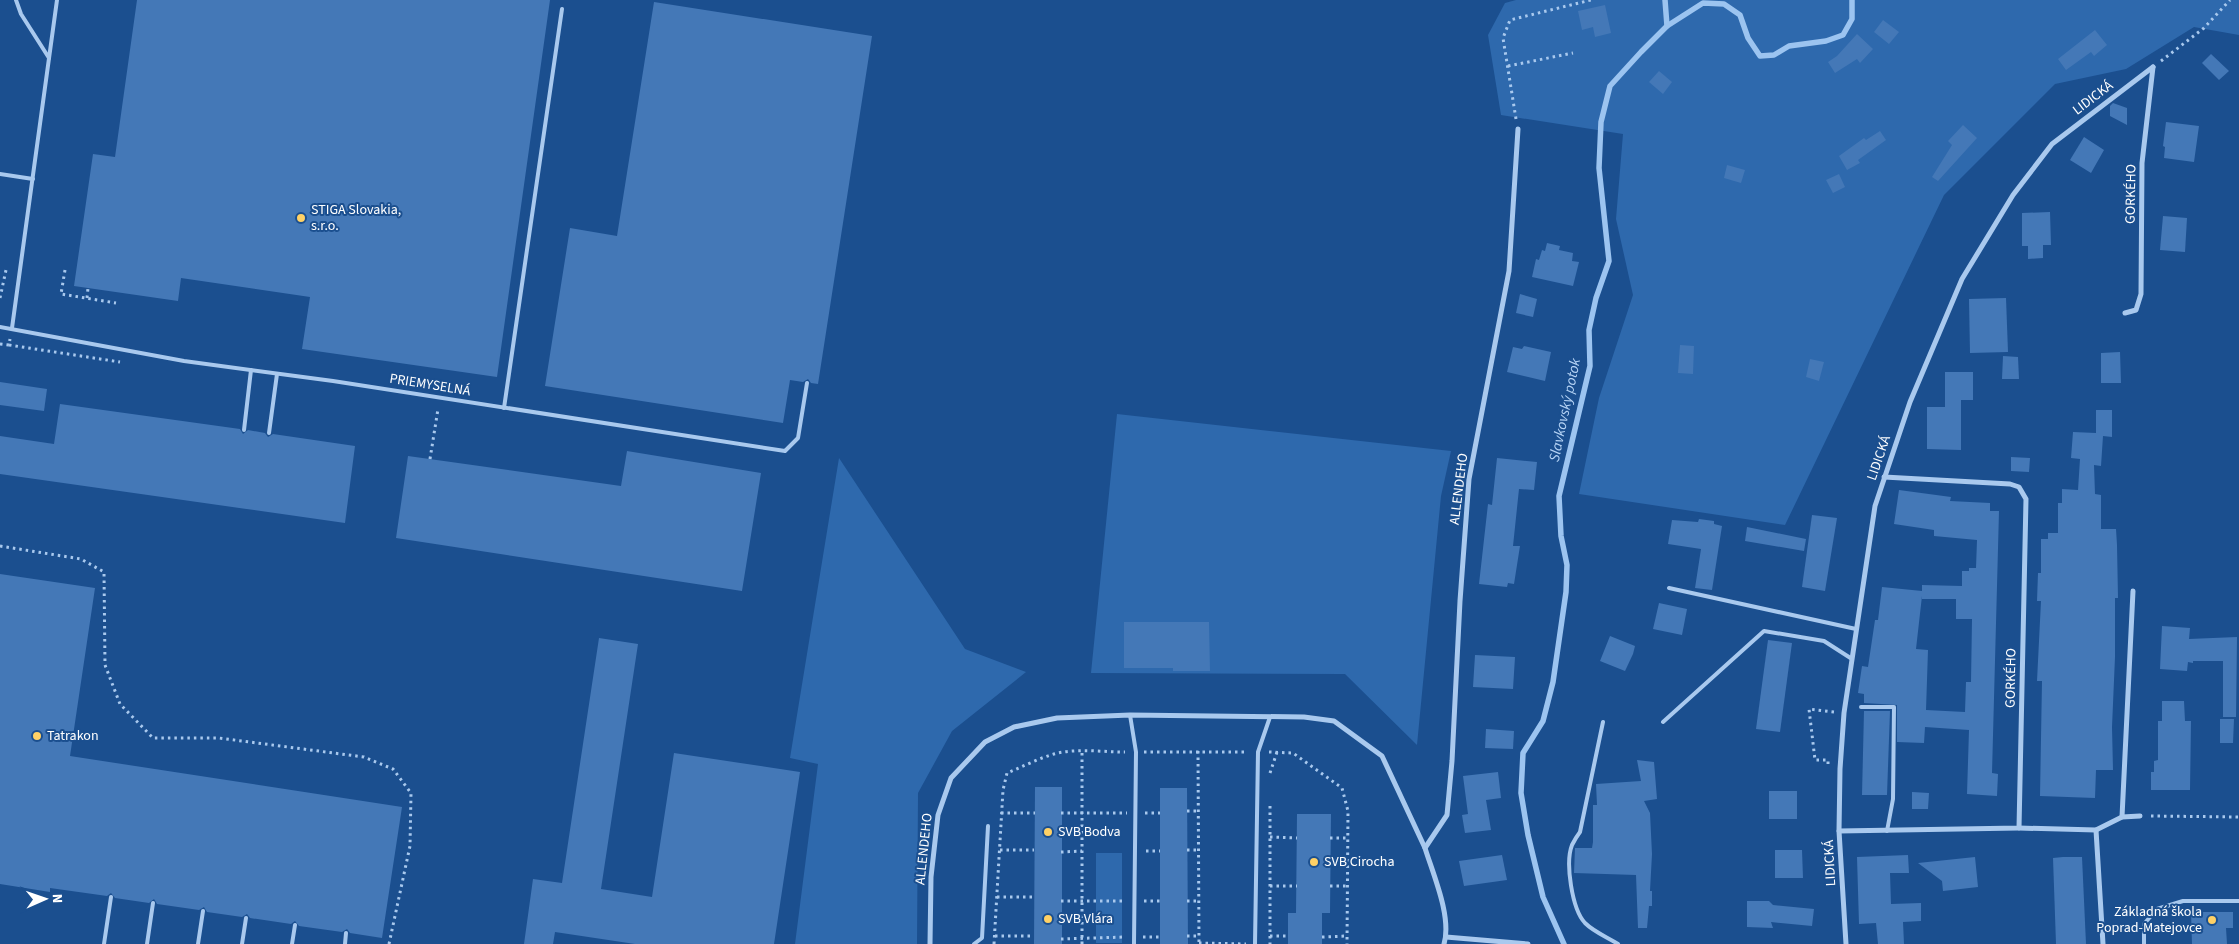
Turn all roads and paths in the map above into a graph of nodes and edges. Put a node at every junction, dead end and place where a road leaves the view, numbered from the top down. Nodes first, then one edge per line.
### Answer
1 (16, 0) edge
2 (57, 0) edge
3 (1591, 0) edge
4 (2230, 0) edge
5 (562, 9) dead end
6 (1573, 52) dead end
7 (49, 58) junction
8 (1508, 66) junction
9 (2153, 67) junction
10 (1518, 130) joint
11 (0, 174) edge
12 (32, 179) junction
13 (65, 270) dead end
14 (88, 288) dead end
15 (87, 298) junction
16 (116, 303) dead end
17 (2125, 313) dead end
18 (0, 327) edge
19 (12, 328) junction
20 (251, 370) junction
21 (277, 374) junction
22 (807, 383) dead end
23 (504, 408) junction
24 (438, 409) dead end
25 (244, 430) dead end
26 (269, 433) dead end
27 (430, 459) dead end
28 (1884, 477) junction
29 (0, 546) edge
30 (1669, 588) dead end
31 (2132, 591) dead end
32 (1856, 629) junction
33 (1852, 659) junction
34 (1861, 707) dead end
35 (1130, 715) junction
36 (1270, 717) junction
37 (1603, 722) dead end
38 (1663, 722) dead end
39 (1082, 750) junction
40 (1198, 751) junction
41 (1136, 752) junction
42 (1258, 752) junction
43 (1277, 752) junction
44 (1269, 782) dead end
45 (1270, 801) dead end
46 (1187, 811) dead end
47 (1198, 811) junction
48 (1002, 813) junction
49 (1035, 813) dead end
50 (1061, 814) dead end
51 (1082, 814) junction
52 (1122, 814) dead end
53 (2140, 816) joint
54 (2122, 817) junction
55 (2239, 817) edge
56 (988, 826) dead end
57 (2019, 828) junction
58 (2096, 830) junction
59 (1840, 831) junction
60 (1887, 831) junction
61 (1270, 837) junction
62 (1297, 838) dead end
63 (1330, 838) dead end
64 (1348, 838) junction
65 (1425, 848) junction
66 (1000, 850) junction
67 (1034, 850) dead end
68 (1187, 850) dead end
69 (1199, 850) junction
70 (1082, 851) junction
71 (1135, 851) junction
72 (1160, 851) dead end
73 (1061, 852) dead end
74 (1270, 886) junction
75 (1297, 886) dead end
76 (1330, 886) dead end
77 (1348, 886) junction
78 (111, 897) dead end
79 (997, 897) junction
80 (1035, 897) dead end
81 (1082, 900) junction
82 (1160, 900) dead end
83 (1061, 901) dead end
84 (1122, 901) dead end
85 (1134, 901) junction
86 (1187, 901) dead end
87 (1199, 901) junction
88 (2239, 901) edge
89 (153, 904) dead end
90 (203, 911) dead end
91 (246, 918) dead end
92 (295, 925) dead end
93 (346, 933) dead end
94 (995, 936) junction
95 (1034, 936) dead end
96 (1188, 936) dead end
97 (1199, 936) junction
98 (1270, 936) junction
99 (1288, 936) dead end
100 (1347, 936) junction
101 (1122, 937) dead end
102 (1134, 937) junction
103 (1160, 937) dead end
104 (1322, 937) dead end
105 (1446, 937) junction
106 (1082, 938) junction
107 (1062, 939) dead end
108 (1199, 943) edge
109 (104, 944) edge
110 (147, 944) edge
111 (198, 944) edge
112 (242, 944) edge
113 (292, 944) edge
114 (345, 944) edge
115 (389, 944) edge
116 (930, 944) edge
117 (974, 944) edge
118 (994, 944) edge
119 (1082, 944) edge
120 (1134, 944) edge
121 (1253, 944) edge
122 (1270, 944) edge
123 (1347, 944) edge
124 (1444, 944) edge
125 (1528, 944) edge
126 (1618, 944) edge
127 (1846, 944) edge
128 (2103, 944) edge
129 (2144, 944) edge

1 - 7 lane
2 - 7 lane
3 - 8 path
4 - 9 path
5 - 23 lane
6 - 8 path
7 - 12 lane
8 - 10 path
9 - 17 street, GORKÉHO
9 - 28 street, LIDICKÁ
10 - 65 street, ALLENDEHO
11 - 12 lane
12 - 19 lane
13 - 15 path
14 - 15 path
15 - 16 path
18 - 19 lane, PRIEMYSELNÁ
19 - 20 lane, PRIEMYSELNÁ
20 - 21 lane, PRIEMYSELNÁ
20 - 25 lane
21 - 23 lane, PRIEMYSELNÁ
21 - 26 lane
22 - 23 lane, PRIEMYSELNÁ
24 - 27 path
28 - 32 street, LIDICKÁ
28 - 57 street, GORKÉHO
29 - 115 path
30 - 32 lane
31 - 54 street
32 - 33 street, LIDICKÁ
33 - 38 lane
33 - 59 street, LIDICKÁ
34 - 60 lane
35 - 36 street, ALLENDEHO
35 - 41 lane
35 - 116 street, ALLENDEHO
36 - 42 lane
36 - 65 street, ALLENDEHO
37 - 126 lane
39 - 41 path
39 - 48 path
39 - 51 path
40 - 41 path
40 - 42 path
40 - 47 path
41 - 71 lane
42 - 43 path
42 - 121 lane
43 - 44 path
43 - 64 path
45 - 61 path
46 - 47 path
47 - 69 path
48 - 49 path
48 - 66 path
50 - 51 path
51 - 52 path
51 - 70 path
53 - 54 street
53 - 55 path
54 - 58 street
56 - 117 lane
57 - 58 street
57 - 60 street
58 - 128 street
59 - 60 street
59 - 127 street, LIDICKÁ
61 - 62 path
61 - 74 path
63 - 64 path
64 - 77 path
65 - 105 street, ALLENDEHO
66 - 67 path
66 - 79 path
68 - 69 path
69 - 87 path
70 - 73 path
70 - 81 path
71 - 72 path
71 - 85 lane
74 - 75 path
74 - 98 path
76 - 77 path
77 - 100 path
78 - 109 lane
79 - 80 path
79 - 94 path
81 - 83 path
81 - 84 path
81 - 106 path
82 - 85 path
85 - 102 lane
86 - 87 path
87 - 97 path
88 - 129 lane
89 - 110 lane
90 - 111 lane
91 - 112 lane
92 - 113 lane
93 - 114 lane
94 - 95 path
94 - 118 path
96 - 97 path
97 - 108 path
98 - 99 path
98 - 122 path
100 - 104 path
100 - 123 path
101 - 106 path
102 - 103 path
102 - 120 lane
105 - 124 street, ALLENDEHO
105 - 125 street
106 - 107 path
106 - 119 path
108 - 121 path

